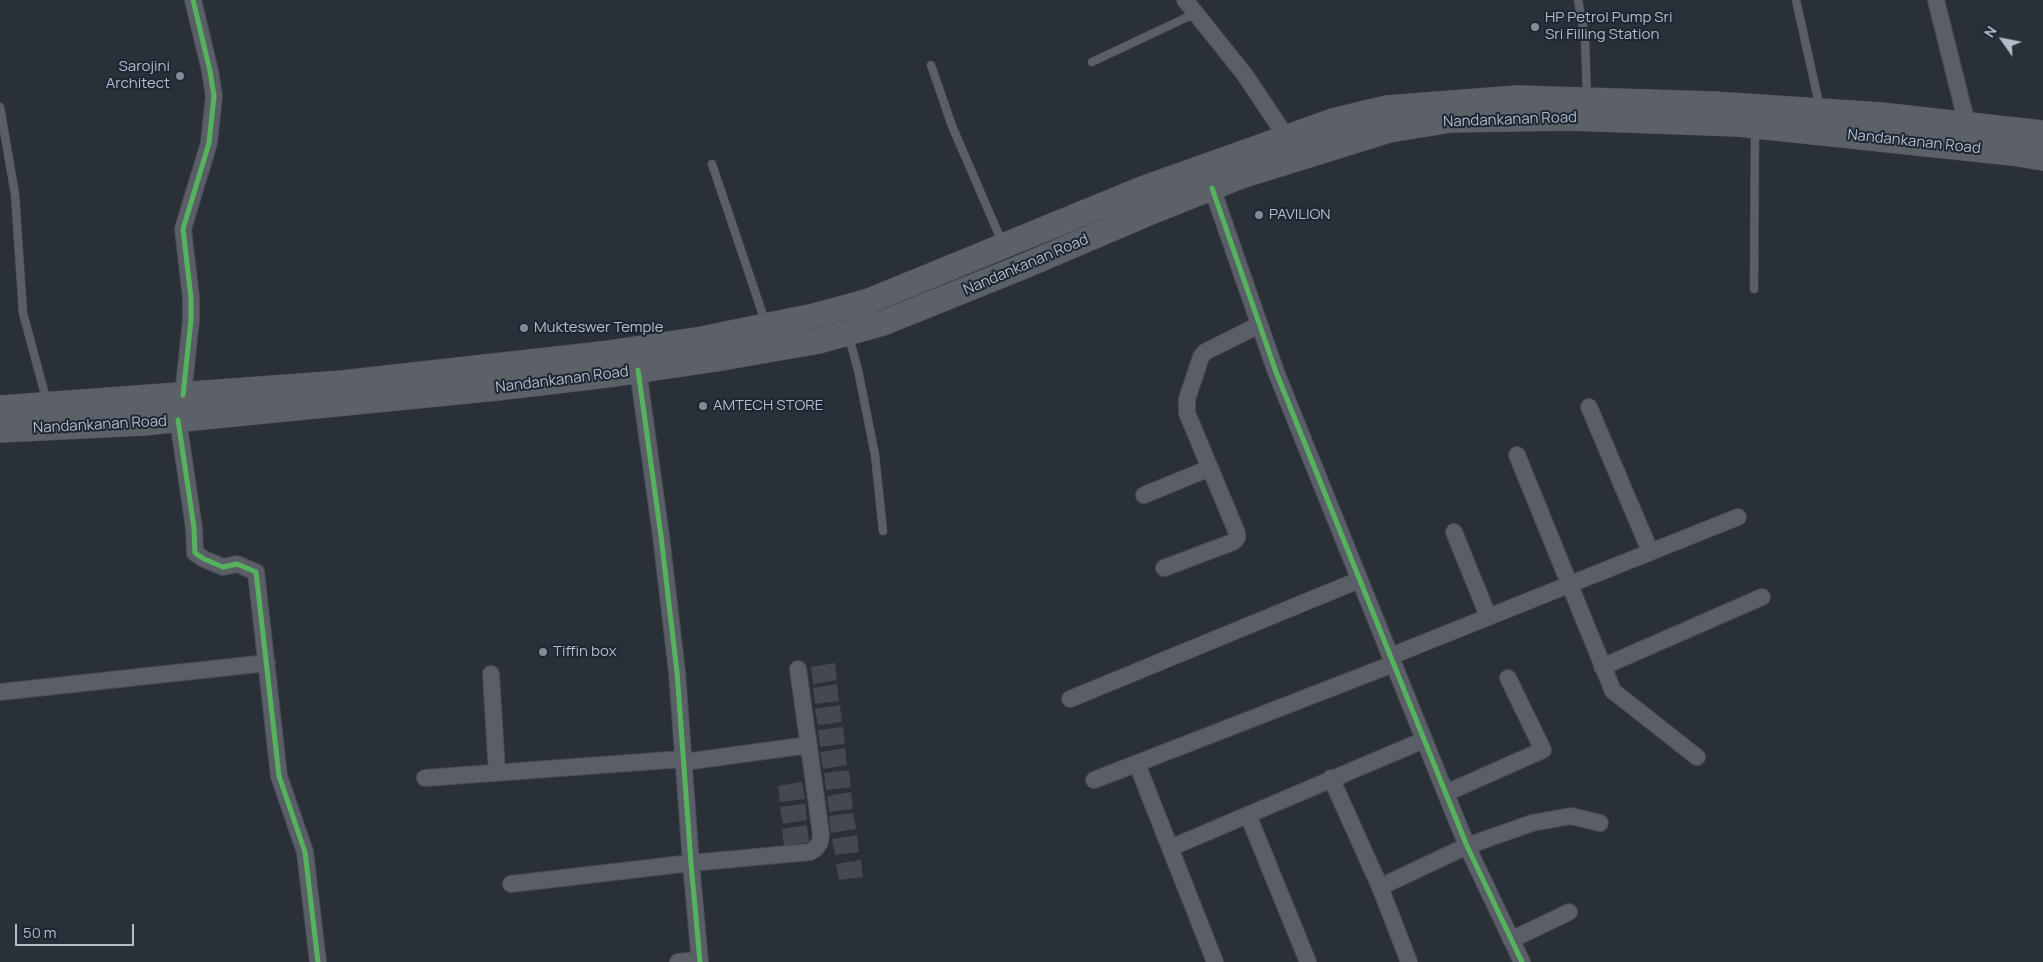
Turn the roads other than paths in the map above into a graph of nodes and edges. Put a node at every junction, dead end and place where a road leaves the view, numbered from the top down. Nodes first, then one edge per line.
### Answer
1 (193, 0) edge
2 (1578, 0) edge
3 (1796, 0) edge
4 (1936, 0) edge
5 (1191, 6) edge
6 (1092, 62) dead end
7 (931, 64) dead end
8 (1587, 100) junction
9 (0, 107) edge
10 (1820, 111) junction
11 (1967, 124) junction
12 (1755, 125) junction
13 (1880, 127) junction
14 (2043, 133) edge
15 (1287, 138) junction
16 (2043, 158) edge
17 (712, 164) dead end
18 (1152, 185) junction
19 (1212, 188) junction
20 (1160, 208) junction
21 (1004, 246) junction
22 (1754, 289) dead end
23 (1259, 325) junction
24 (766, 326) junction
25 (848, 333) junction
26 (638, 370) junction
27 (183, 396) junction
28 (49, 406) junction
29 (1589, 407) dead end
30 (0, 408) edge
31 (178, 420) junction
32 (0, 430) edge
33 (1517, 455) dead end
34 (1210, 468) junction
35 (1144, 495) dead end
36 (1738, 517) dead end
37 (883, 532) dead end
38 (1454, 532) dead end
39 (1650, 551) junction
40 (1164, 568) dead end
41 (1359, 580) junction
42 (1570, 584) junction
43 (1762, 597) dead end
44 (1488, 616) junction
45 (1392, 660) junction
46 (266, 663) junction
47 (1602, 667) junction
48 (798, 669) dead end
49 (491, 674) dead end
50 (1508, 678) dead end
51 (0, 692) edge
52 (1070, 699) dead end
53 (1424, 740) junction
54 (809, 745) junction
55 (1697, 757) dead end
56 (683, 760) junction
57 (1137, 764) junction
58 (497, 773) junction
59 (424, 778) dead end
60 (1331, 778) junction
61 (1094, 780) dead end
62 (1446, 793) junction
63 (1248, 815) junction
64 (1600, 823) dead end
65 (1467, 846) junction
66 (1170, 848) junction
67 (691, 863) junction
68 (511, 884) dead end
69 (1380, 887) junction
70 (1569, 912) dead end
71 (1511, 940) junction
72 (700, 961) edge
73 (318, 962) edge
74 (678, 962) edge
75 (1215, 962) edge
76 (1308, 962) edge
77 (1409, 962) edge
78 (1522, 962) edge

1 - 27 street
2 - 8 lane
3 - 10 lane
4 - 11 street
5 - 6 lane
5 - 15 street
7 - 21 lane
8 - 10 main road, Nandankanan Road
8 - 15 main road, Nandankanan Road
9 - 28 lane
10 - 13 main road, Nandankanan Road
11 - 13 main road, Nandankanan Road
11 - 14 main road, Nandankanan Road
12 - 13 main road, Nandankanan Road
12 - 19 main road, Nandankanan Road
12 - 22 lane
13 - 16 main road, Nandankanan Road
15 - 18 main road, Nandankanan Road
17 - 24 lane
18 - 20 main road
18 - 21 main road, Nandankanan Road
19 - 20 main road, Nandankanan Road
19 - 23 street
20 - 25 main road, Nandankanan Road
21 - 24 main road, Nandankanan Road
23 - 34 street
23 - 41 street
24 - 27 main road, Nandankanan Road
25 - 26 main road, Nandankanan Road
25 - 37 lane
26 - 31 main road, Nandankanan Road
26 - 56 street
27 - 28 main road, Nandankanan Road
28 - 30 main road, Nandankanan Road
29 - 39 street
31 - 32 main road, Nandankanan Road
31 - 46 street
33 - 42 street
34 - 35 street
34 - 40 street
36 - 39 street
38 - 44 street
39 - 42 street
41 - 45 street
41 - 52 street
42 - 44 street
42 - 47 street
43 - 47 street
44 - 45 street
45 - 53 street
45 - 57 street
46 - 51 street
46 - 73 street
47 - 55 street
48 - 54 street
49 - 58 street
50 - 62 street
53 - 60 street
53 - 62 street
54 - 56 street
54 - 67 street
56 - 58 street
56 - 67 street
57 - 61 street
57 - 66 street
58 - 59 street
60 - 63 street
60 - 69 street
62 - 65 street
63 - 66 street
63 - 76 street
64 - 65 street
65 - 69 street
65 - 71 street
66 - 75 street
67 - 68 street
67 - 72 street
69 - 77 street
70 - 71 street
71 - 78 street
72 - 74 street

